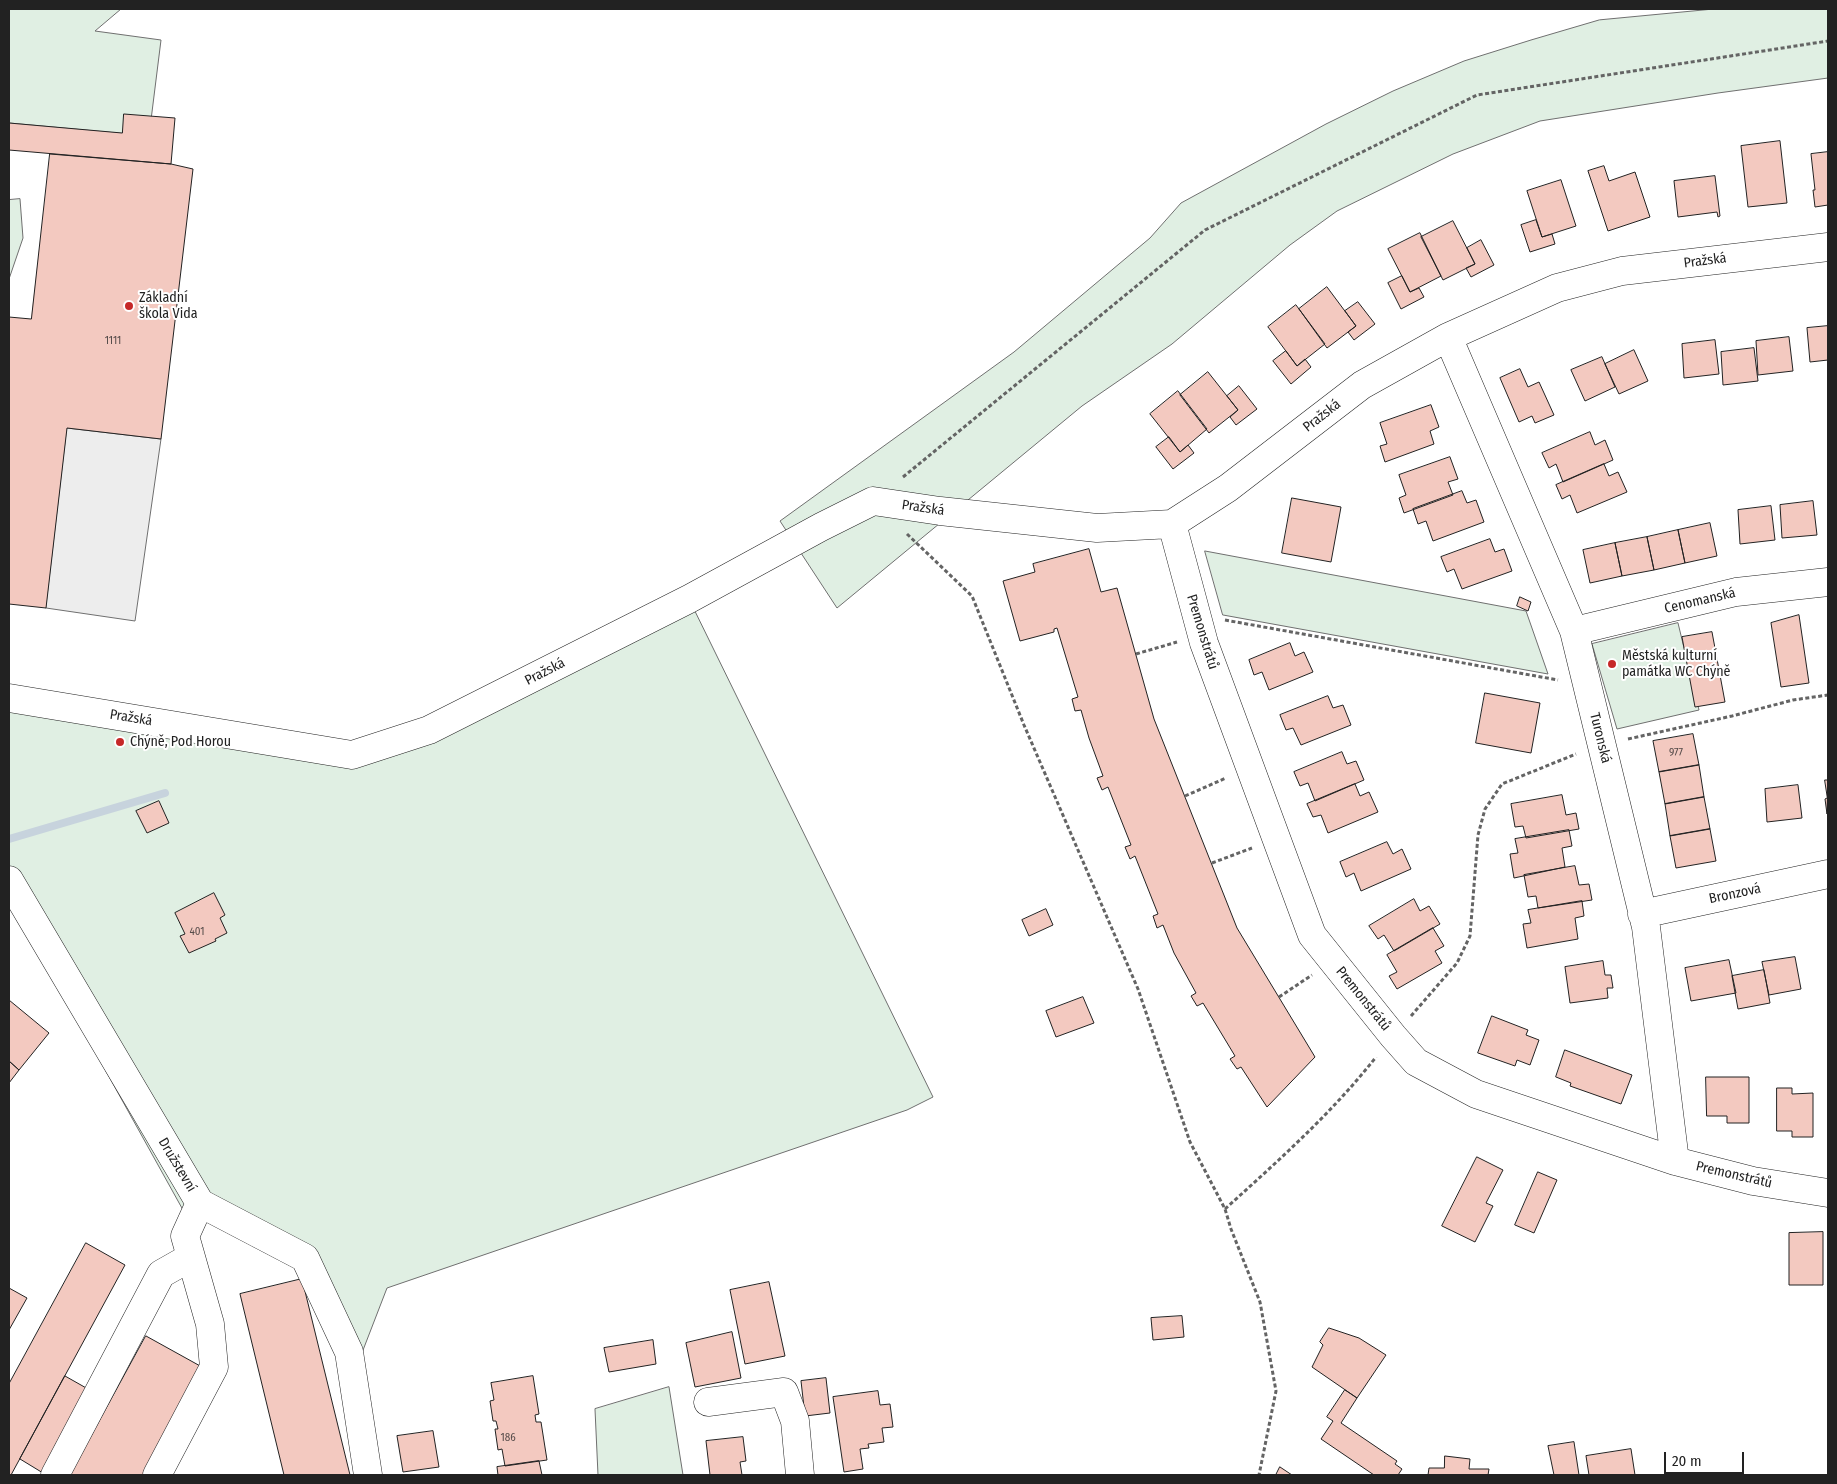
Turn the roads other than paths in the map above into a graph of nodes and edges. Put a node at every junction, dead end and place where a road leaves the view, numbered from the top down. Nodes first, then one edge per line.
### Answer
1 (1828, 246) edge
2 (1448, 337) junction
3 (1172, 524) junction
4 (1828, 582) edge
5 (1574, 631) junction
6 (9, 698) edge
7 (1828, 874) edge
8 (9, 880) edge
9 (1642, 914) junction
10 (1675, 1161) junction
11 (1828, 1193) edge
12 (200, 1203) junction
13 (191, 1257) junction
14 (708, 1402) dead end
15 (55, 1475) edge
16 (157, 1475) edge
17 (368, 1475) edge
18 (800, 1475) edge

1 - 2 street, Pražská
2 - 3 street, Pražská
2 - 5 street, Turonská
3 - 6 street, Pražská
3 - 10 street, Premonstrátů
4 - 5 street, Cenomanská
5 - 9 street, Turonská
7 - 9 street, Bronzová
8 - 12 street, Družstevní
9 - 10 street, Turonská
10 - 11 street, Premonstrátů
12 - 13 street
12 - 17 street, Družstevní
13 - 15 street
13 - 16 street
14 - 18 street

